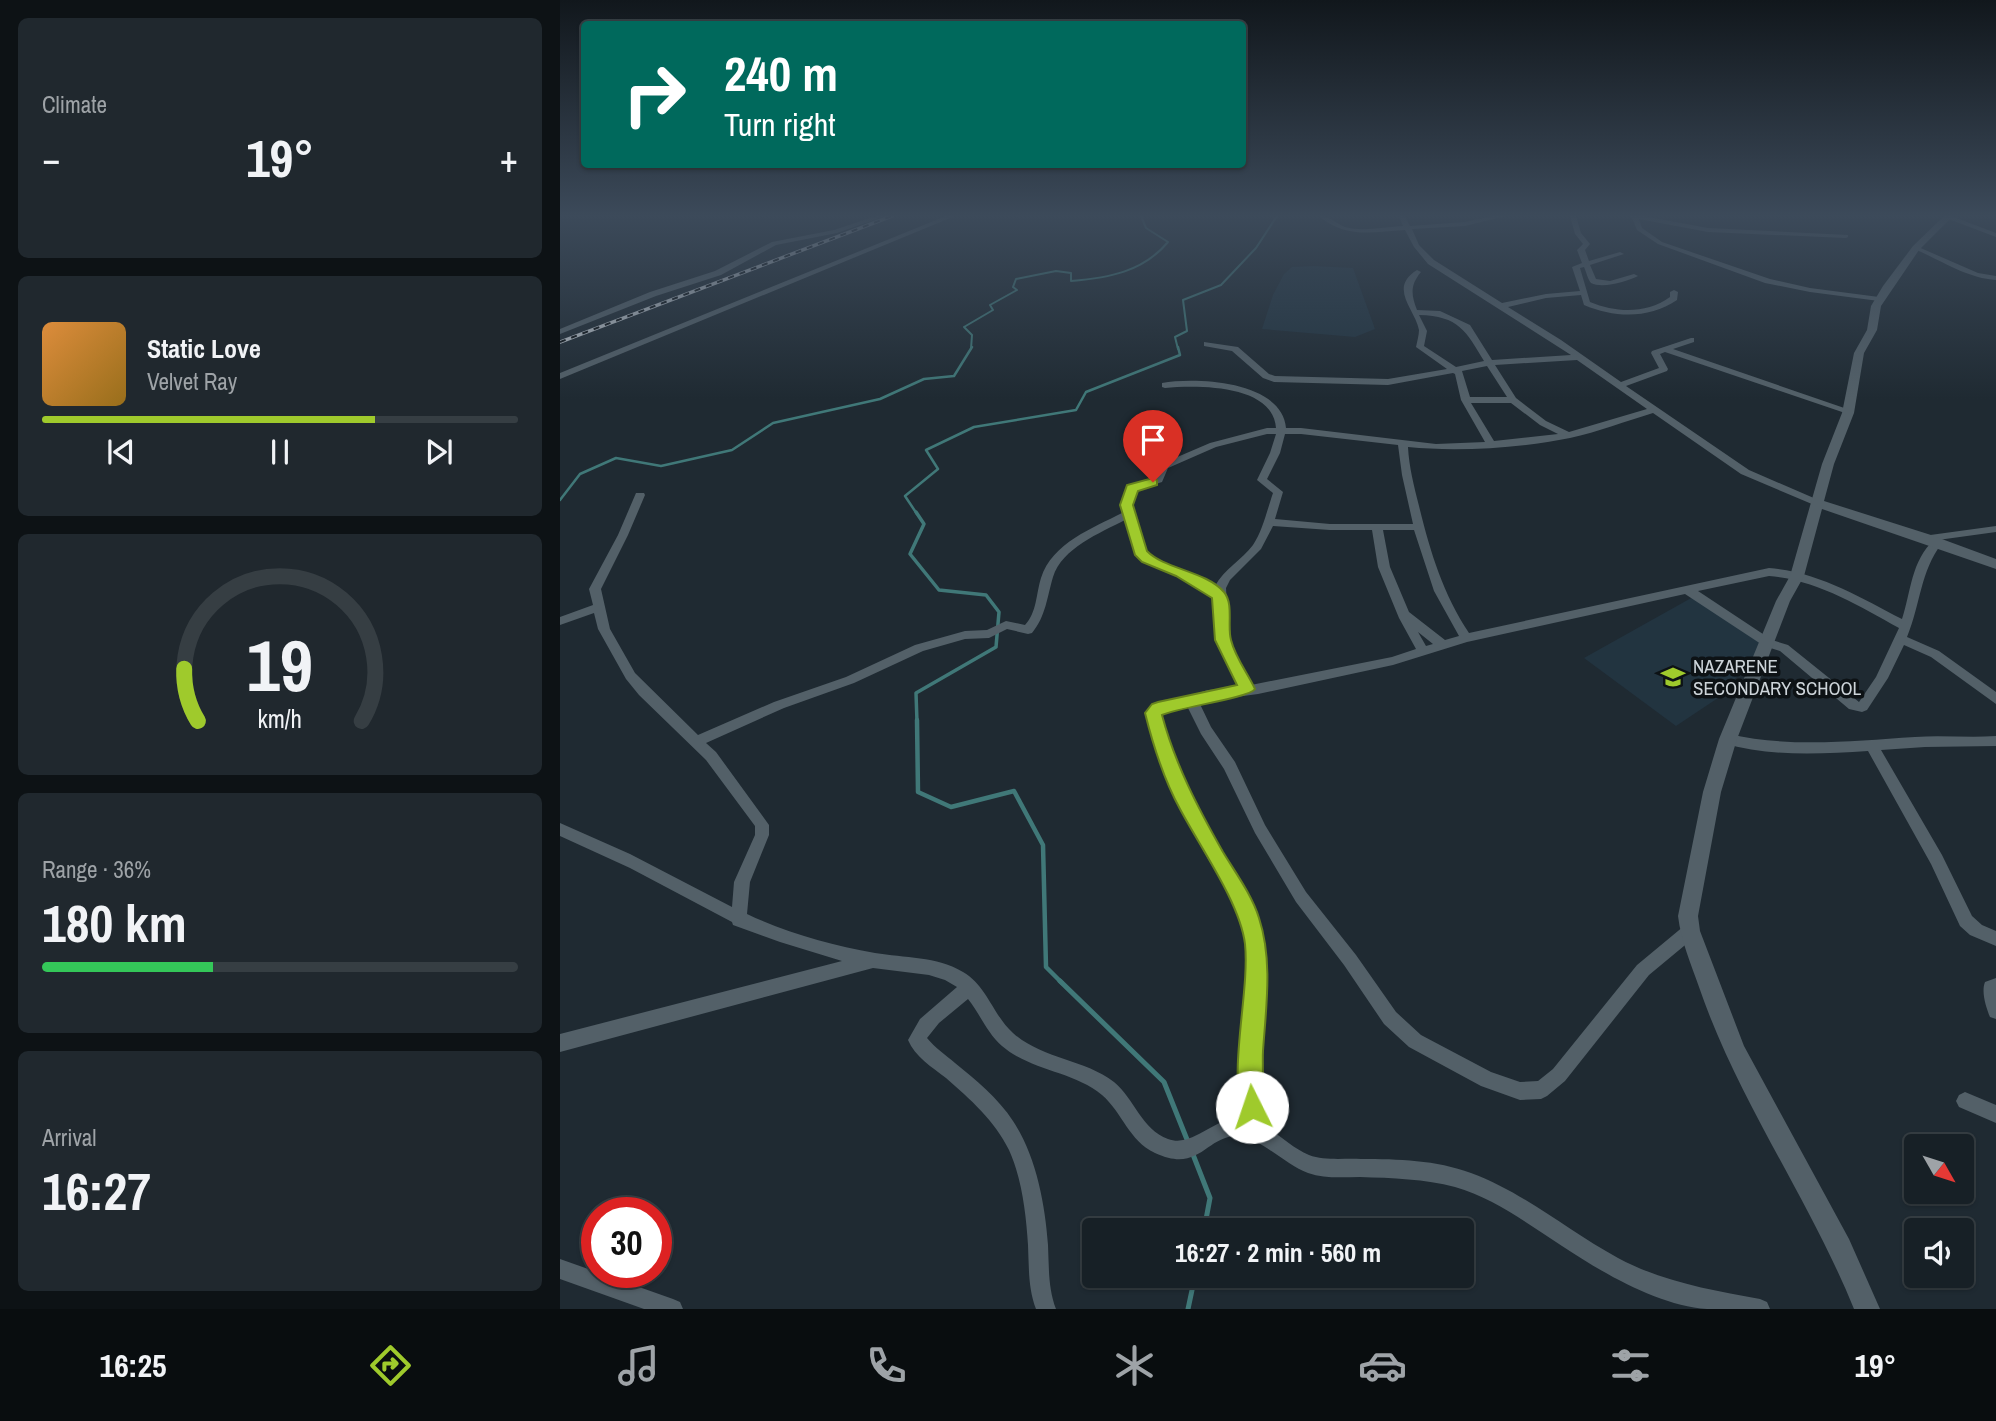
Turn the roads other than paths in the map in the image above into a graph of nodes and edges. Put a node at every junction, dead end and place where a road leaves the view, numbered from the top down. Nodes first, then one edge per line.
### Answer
1 (705, 277) edge
2 (802, 277) edge
3 (1412, 277) edge
4 (1455, 277) edge
5 (1579, 277) edge
6 (1591, 277) edge
7 (1631, 277) edge
8 (1757, 277) edge
9 (1895, 277) edge
10 (1674, 292) dead end
11 (1583, 293) junction
12 (1879, 299) junction
13 (1501, 306) junction
14 (1413, 312) junction
15 (560, 332) edge
16 (1691, 340) dead end
17 (1207, 344) dead end
18 (1667, 350) junction
19 (1579, 357) junction
20 (1490, 363) junction
21 (1454, 369) junction
22 (560, 376) edge
23 (1166, 385) dead end
24 (1619, 386) junction
25 (1465, 400) junction
26 (1513, 400) junction
27 (1654, 410) junction
28 (1848, 411) junction
29 (1280, 429) junction
30 (1569, 435) junction
31 (1402, 443) junction
32 (1492, 444) junction
33 (640, 495) dead end
34 (1819, 504) junction
35 (1128, 514) junction
36 (1269, 522) junction
37 (1377, 527) junction
38 (1419, 527) junction
39 (1996, 529) edge
40 (1931, 540) junction
41 (1996, 564) edge
42 (1797, 576) junction
43 (1686, 589) junction
44 (1221, 600) junction
45 (598, 607) junction
46 (1404, 614) junction
47 (560, 621) edge
48 (1905, 626) junction
49 (1466, 638) junction
50 (1899, 638) junction
51 (1768, 643) junction
52 (1444, 646) junction
53 (1423, 652) junction
54 (1247, 689) junction
55 (1996, 699) edge
56 (1191, 700) junction
57 (1728, 739) junction
58 (697, 741) junction
59 (1996, 741) edge
60 (1873, 747) junction
61 (560, 829) edge
62 (739, 920) junction
63 (1690, 931) junction
64 (1996, 939) edge
65 (873, 960) junction
66 (1996, 986) edge
67 (970, 987) junction
68 (1996, 1011) edge
69 (560, 1043) edge
70 (1965, 1101) dead end
71 (1996, 1114) edge
72 (1261, 1133) junction
73 (1191, 1147) joint
74 (560, 1269) edge
75 (673, 1309) edge
76 (1046, 1309) edge
77 (1760, 1309) edge
78 (1867, 1309) edge

1 - 15 street
2 - 22 street
3 - 14 street
4 - 13 street
5 - 11 street
6 - 7 street
8 - 12 street
9 - 12 street
10 - 11 street
11 - 13 street
12 - 28 street
13 - 19 street
14 - 20 street
14 - 21 street
16 - 18 street
17 - 21 street
18 - 24 street
18 - 28 street
19 - 20 street
19 - 24 street
20 - 21 street
20 - 26 street
21 - 25 street
23 - 29 street
24 - 27 street
25 - 26 street
25 - 32 street
26 - 30 street
27 - 30 street
27 - 34 street
28 - 34 street
29 - 31 street
29 - 35 street
29 - 36 street
30 - 32 street
31 - 32 street
31 - 38 street
33 - 45 street
34 - 40 street
34 - 42 street
35 - 44 street
35 - 58 street
36 - 37 street
36 - 44 street
37 - 38 street
37 - 46 street
38 - 49 street
39 - 40 street
40 - 41 street
40 - 48 street
42 - 43 street
42 - 48 street
42 - 51 street
43 - 49 street
43 - 51 street
44 - 54 street
45 - 47 street
45 - 58 street
46 - 52 street
46 - 53 street
48 - 50 street
49 - 52 street
50 - 51 street
50 - 55 street
51 - 57 street
52 - 53 street
53 - 54 street
54 - 56 street
56 - 63 street
56 - 72 street
57 - 60 street
57 - 63 street
58 - 62 street
59 - 60 street
60 - 64 street
61 - 62 street
62 - 65 street
63 - 78 street
65 - 67 street
65 - 69 street
66 - 68 street
67 - 73 street
67 - 76 street
70 - 71 street
72 - 73 street
72 - 77 street
74 - 75 street

